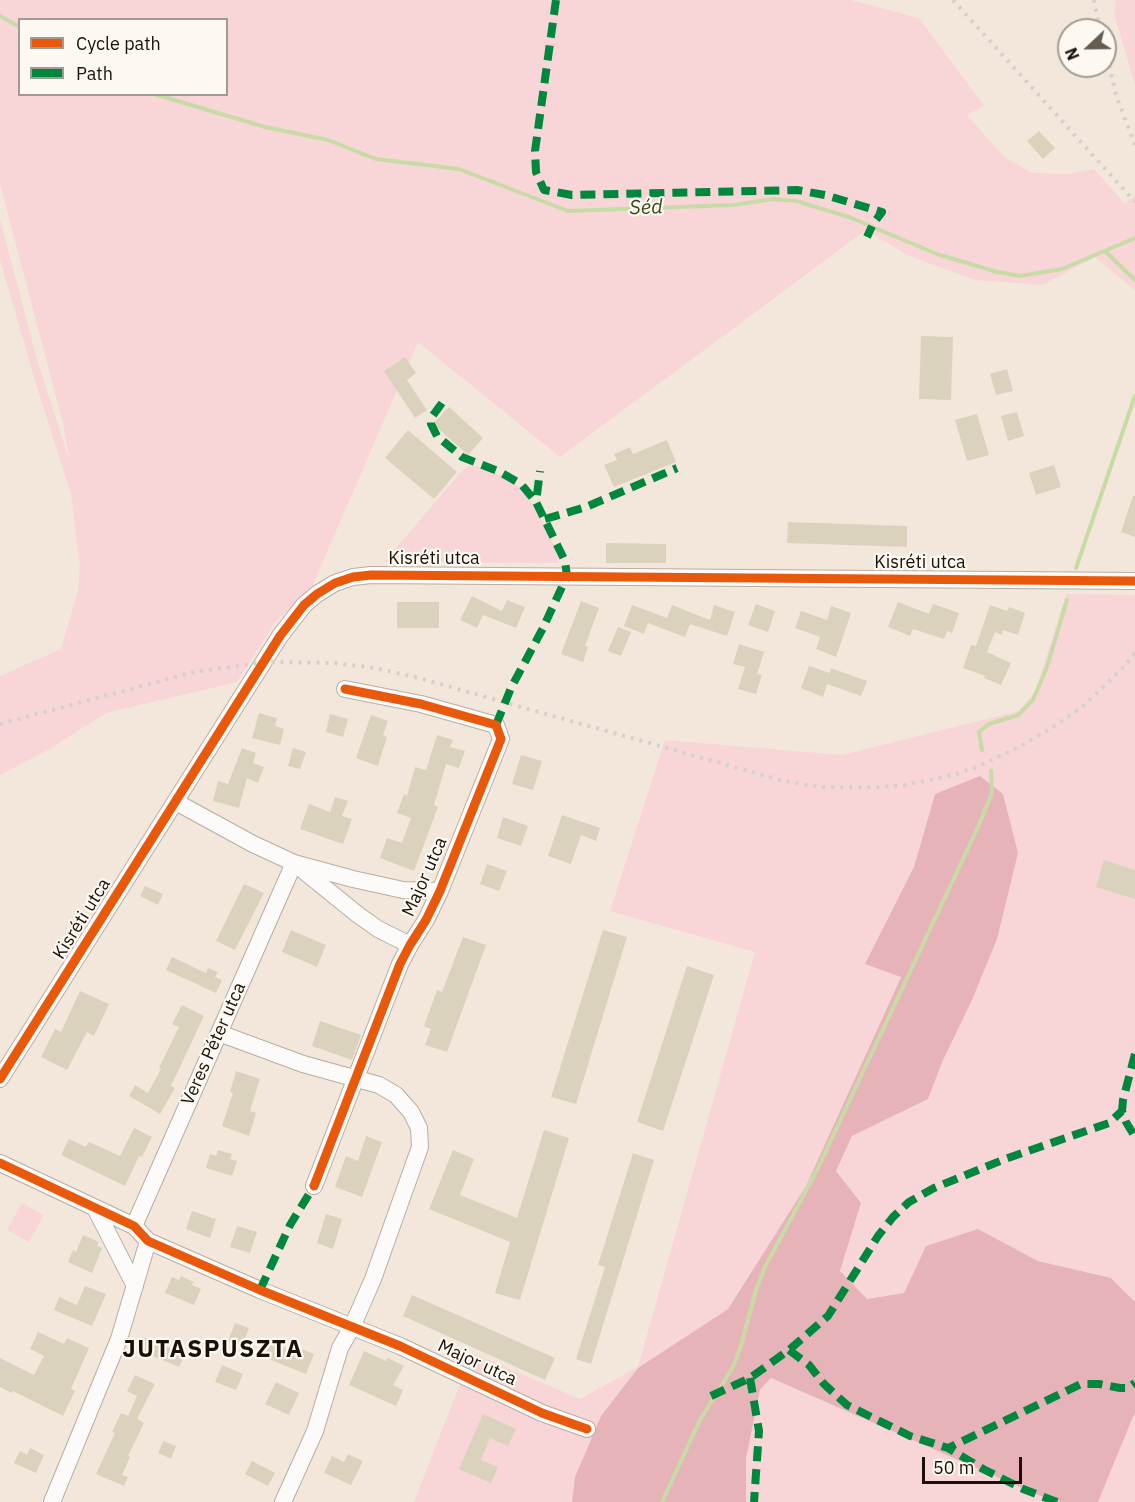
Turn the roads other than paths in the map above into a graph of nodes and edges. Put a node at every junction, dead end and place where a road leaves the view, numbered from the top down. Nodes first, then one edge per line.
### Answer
1 (1135, 581) edge
2 (345, 689) dead end
3 (176, 802) junction
4 (294, 863) junction
5 (440, 891) junction
6 (410, 945) junction
7 (219, 1033) junction
8 (356, 1077) junction
9 (0, 1079) edge
10 (0, 1163) edge
11 (314, 1186) dead end
12 (95, 1208) junction
13 (134, 1226) junction
14 (148, 1241) junction
15 (135, 1286) junction
16 (352, 1327) junction
17 (587, 1429) dead end
18 (52, 1502) edge
19 (283, 1502) edge

1 - 3 street, Kisréti utca
2 - 5 street, Major utca
3 - 4 street
3 - 9 street, Kisréti utca
4 - 5 street
4 - 6 street
4 - 7 street, Veres Péter utca
5 - 6 street, Major utca
6 - 8 street, Major utca
7 - 8 street
7 - 13 street, Veres Péter utca
8 - 11 street, Major utca
8 - 16 street
10 - 12 street
12 - 13 street
12 - 15 street
13 - 14 street
14 - 15 street
14 - 16 street, Major utca
15 - 18 street
16 - 17 street, Major utca
16 - 19 street

